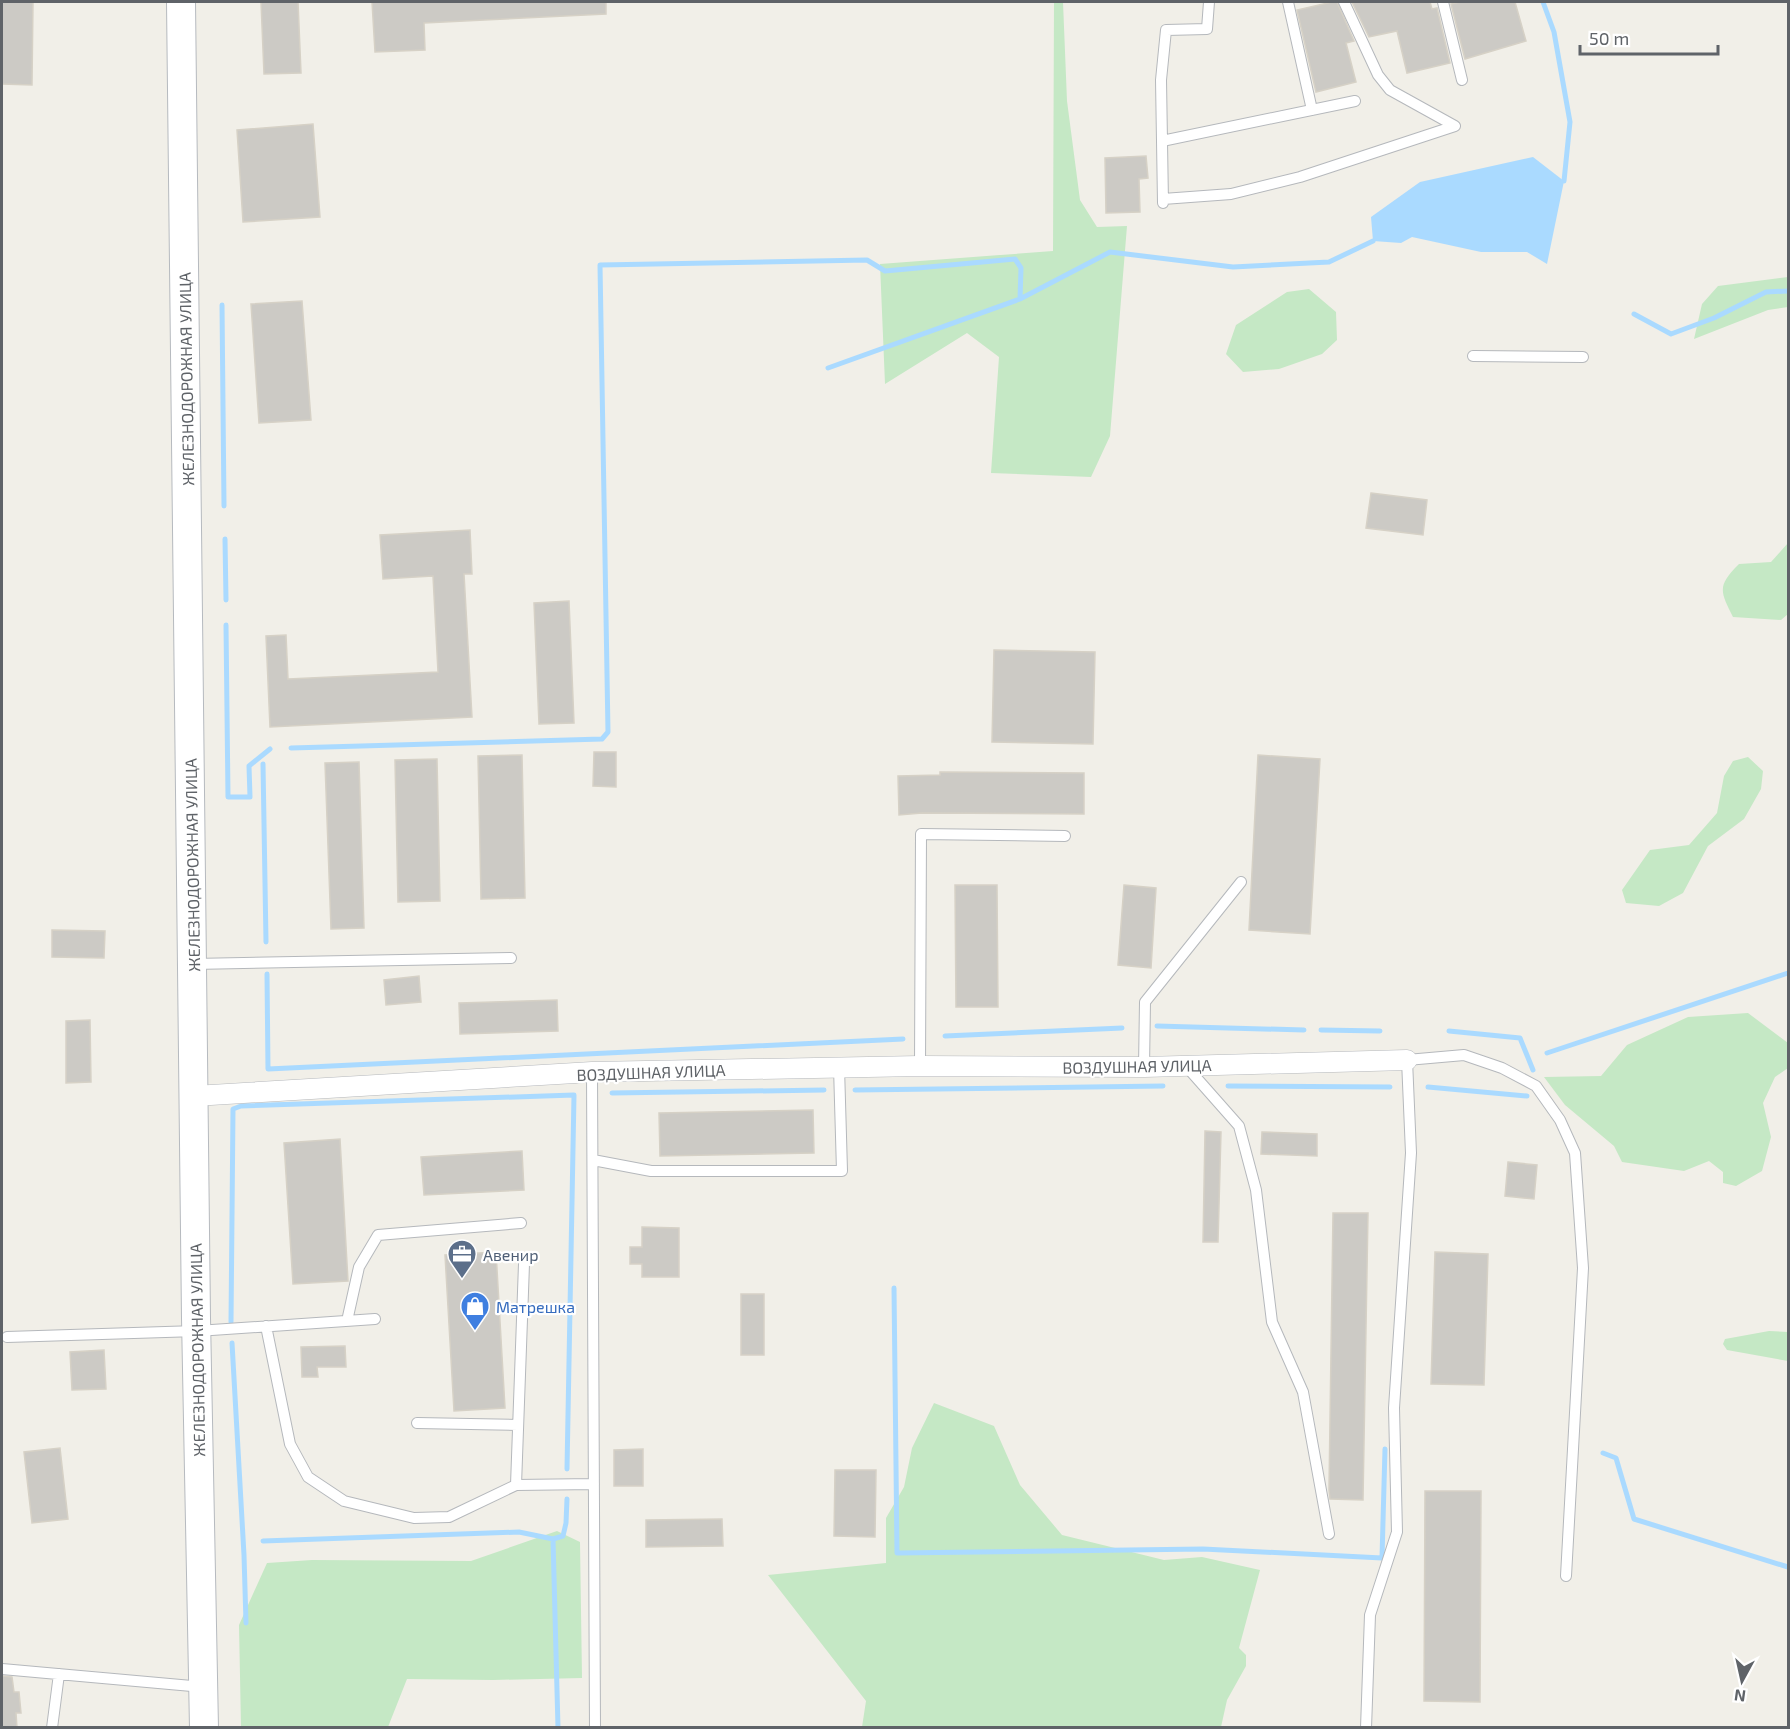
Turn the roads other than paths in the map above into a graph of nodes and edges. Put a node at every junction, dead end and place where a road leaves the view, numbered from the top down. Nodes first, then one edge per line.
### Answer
1 (181, 2) edge
2 (1209, 2) edge
3 (1288, 2) edge
4 (1344, 2) edge
5 (1443, 2) edge
6 (1462, 80) dead end
7 (1355, 101) dead end
8 (1312, 110) junction
9 (1162, 141) junction
10 (1473, 356) dead end
11 (1584, 357) dead end
12 (1065, 836) dead end
13 (1241, 882) dead end
14 (512, 958) dead end
15 (193, 964) junction
16 (1407, 1060) junction
17 (920, 1066) junction
18 (1186, 1066) junction
19 (839, 1067) junction
20 (1144, 1067) junction
21 (592, 1072) junction
22 (194, 1096) junction
23 (593, 1160) junction
24 (521, 1223) dead end
25 (524, 1264) dead end
26 (375, 1319) dead end
27 (347, 1321) junction
28 (266, 1326) junction
29 (196, 1331) junction
30 (7, 1337) dead end
31 (417, 1423) dead end
32 (518, 1425) junction
33 (594, 1484) junction
34 (516, 1485) junction
35 (1329, 1534) dead end
36 (1566, 1576) dead end
37 (2, 1669) edge
38 (59, 1674) junction
39 (204, 1687) junction
40 (52, 1728) edge
41 (204, 1728) edge
42 (595, 1728) edge
43 (1366, 1728) edge

1 - 15 main road, ЖЕЛЕЗНОДОРОЖНАЯ УЛИЦА
2 - 9 lane
3 - 8 lane
4 - 9 lane
5 - 6 lane
7 - 8 lane
8 - 9 lane
10 - 11 lane
12 - 17 lane
13 - 20 lane
14 - 15 lane
15 - 22 main road, ЖЕЛЕЗНОДОРОЖНАЯ УЛИЦА
16 - 18 street, ВОЗДУШНАЯ УЛИЦА
16 - 36 lane
16 - 43 lane
17 - 19 street, ВОЗДУШНАЯ УЛИЦА
17 - 20 street, ВОЗДУШНАЯ УЛИЦА
18 - 20 street, ВОЗДУШНАЯ УЛИЦА
18 - 35 lane
19 - 21 street, ВОЗДУШНАЯ УЛИЦА
19 - 23 lane
21 - 22 street, ВОЗДУШНАЯ УЛИЦА
21 - 23 lane
22 - 29 main road, ЖЕЛЕЗНОДОРОЖНАЯ УЛИЦА
23 - 33 lane
24 - 27 lane
25 - 32 lane
26 - 27 lane
27 - 28 lane
28 - 29 lane
28 - 34 lane
29 - 30 lane
29 - 39 main road, ЖЕЛЕЗНОДОРОЖНАЯ УЛИЦА
31 - 32 lane
32 - 34 lane
33 - 34 lane
33 - 42 lane
37 - 38 lane
38 - 39 lane
38 - 40 lane
39 - 41 main road, ЖЕЛЕЗНОДОРОЖНАЯ УЛИЦА

